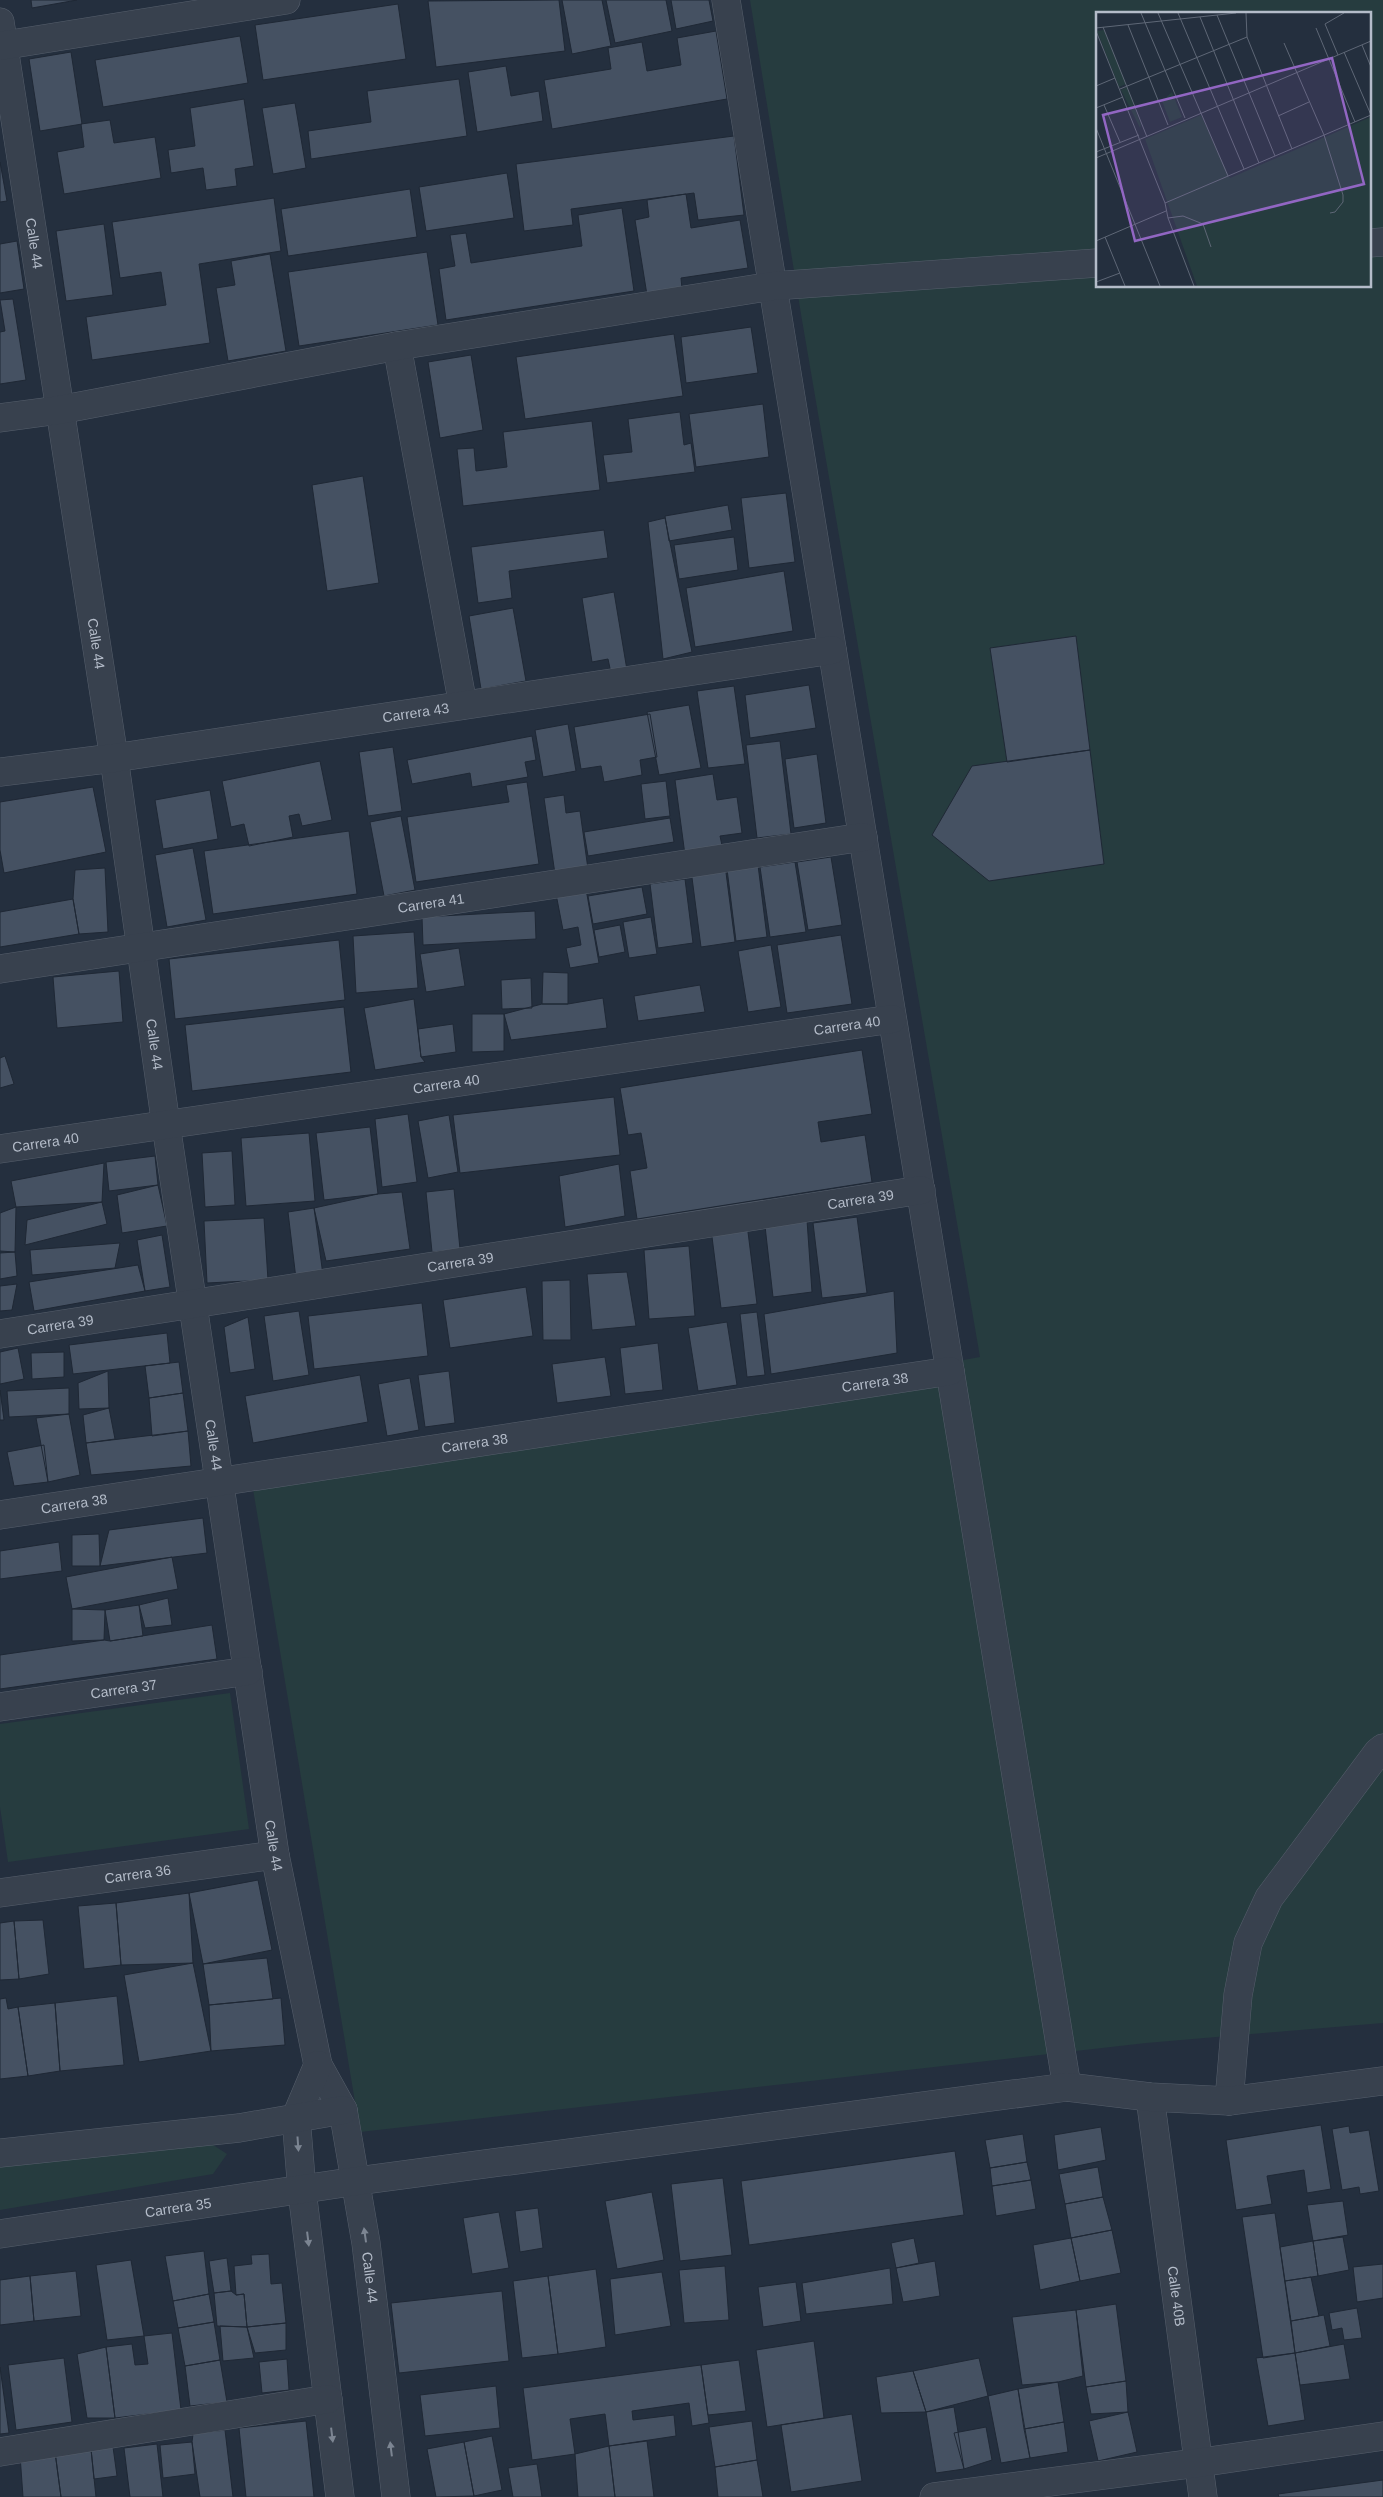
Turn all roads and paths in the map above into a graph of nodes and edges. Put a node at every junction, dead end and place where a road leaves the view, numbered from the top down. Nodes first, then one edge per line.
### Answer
1 (286, 0) edge
2 (726, 0) edge
3 (1, 38) edge
4 (1383, 242) edge
5 (1370, 243) edge
6 (1096, 263) edge
7 (773, 286) junction
8 (397, 346) junction
9 (59, 410) junction
10 (0, 418) edge
11 (832, 650) junction
12 (463, 705) junction
13 (114, 758) junction
14 (0, 772) edge
15 (863, 837) junction
16 (141, 949) junction
17 (0, 969) edge
18 (892, 1019) junction
19 (166, 1125) junction
20 (0, 1149) edge
21 (921, 1190) junction
22 (193, 1305) junction
23 (0, 1334) edge
24 (950, 1371) junction
25 (219, 1481) junction
26 (0, 1516) edge
27 (248, 1671) junction
28 (0, 1707) edge
29 (1383, 1748) edge
30 (276, 1855) junction
31 (0, 1893) edge
32 (318, 2065) junction
33 (1383, 2081) edge
34 (1067, 2087) junction
35 (1150, 2097) junction
36 (1229, 2101) junction
37 (343, 2110) junction
38 (296, 2117) junction
39 (0, 2153) edge
40 (357, 2182) junction
41 (302, 2191) junction
42 (0, 2234) edge
43 (328, 2398) junction
44 (1383, 2436) edge
45 (0, 2452) edge
46 (1197, 2463) junction
47 (340, 2497) edge
48 (396, 2497) edge
49 (934, 2497) edge
50 (1203, 2497) edge

1 - 3 street
2 - 7 street
3 - 9 street, Calle 44
4 - 5 street
6 - 7 street
7 - 8 street
7 - 11 street
8 - 9 street
8 - 12 street
9 - 10 street
9 - 13 street, Calle 44
11 - 12 street, Carrera 43
11 - 15 street
12 - 13 street, Carrera 43
13 - 14 street, Carrera 43
13 - 16 street, Calle 44
15 - 16 street, Carrera 41
15 - 18 street
16 - 17 street, Carrera 41
16 - 19 street, Calle 44
18 - 19 street, Carrera 40
18 - 21 street
19 - 20 street, Carrera 40
19 - 22 street, Calle 44
21 - 22 street, Carrera 39
21 - 24 street
22 - 23 street, Carrera 39
22 - 25 street, Calle 44
24 - 25 street, Carrera 38
24 - 34 street
25 - 26 street, Carrera 38
25 - 27 street, Calle 44
27 - 28 street, Carrera 37
27 - 30 street, Calle 44
29 - 36 street
30 - 31 street, Carrera 36
30 - 32 street, Calle 44
32 - 37 street, Calle 44
32 - 38 street
33 - 36 street, Carrera 35
34 - 35 street, Carrera 35
34 - 40 street, Carrera 35
35 - 36 street, Carrera 35
35 - 46 street, Calle 40B
37 - 38 street
37 - 40 street, Calle 44
38 - 39 street
38 -> 41 street
40 - 41 street, Carrera 35
48 -> 40 street, Calle 44
41 - 42 street, Carrera 35
41 -> 43 street
43 - 45 street
43 -> 47 street
44 - 46 street
46 - 49 street
46 - 50 street, Calle 40B

